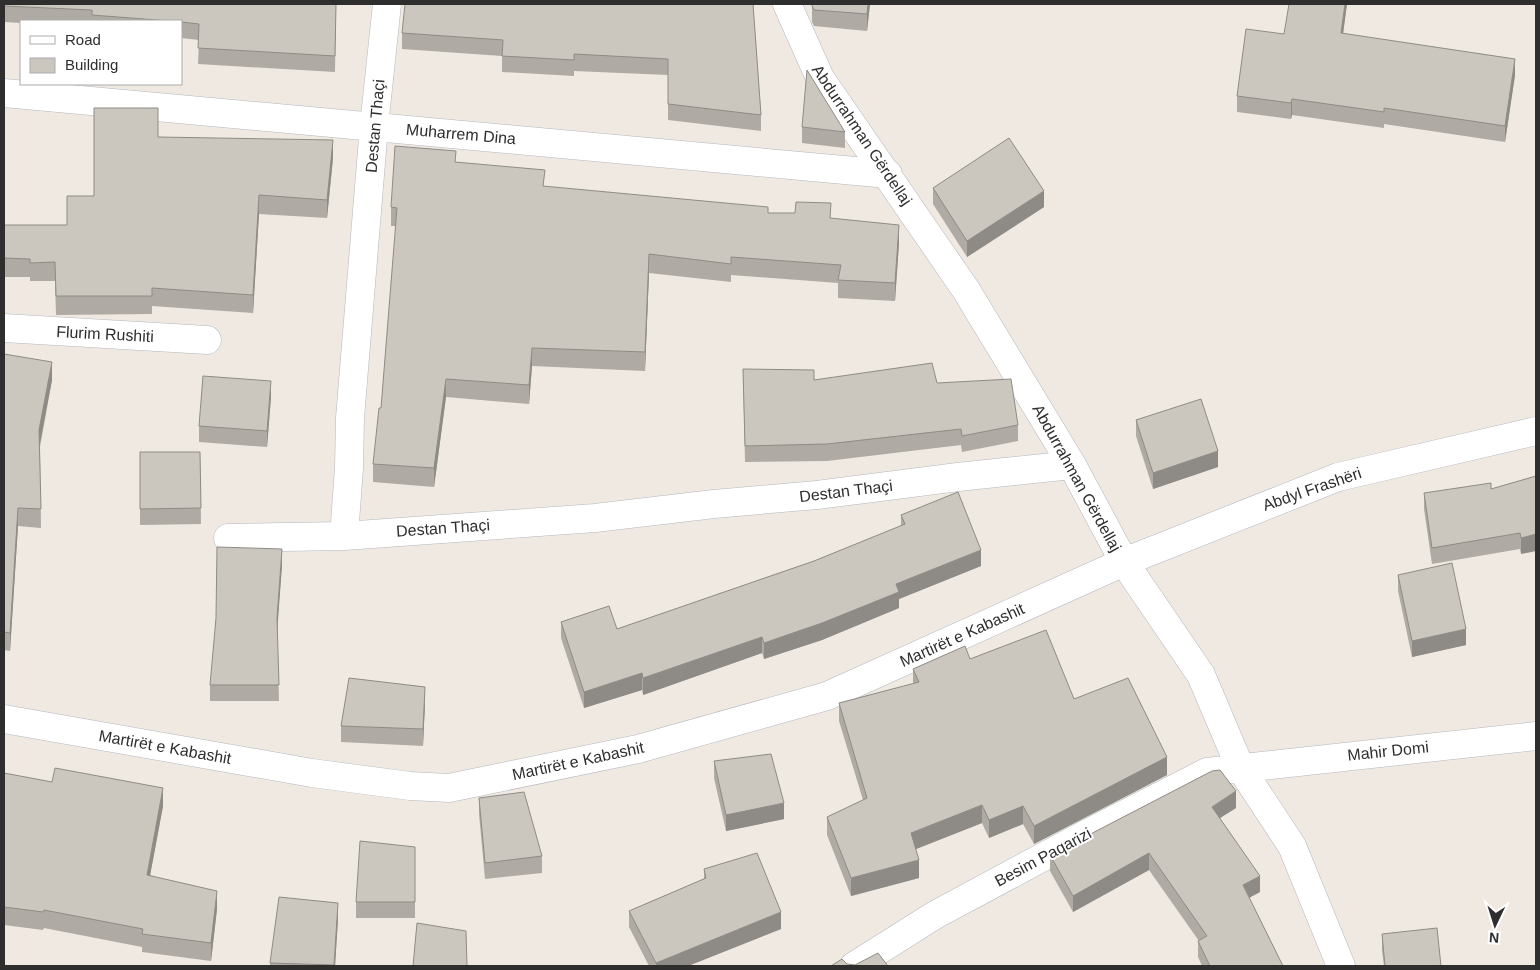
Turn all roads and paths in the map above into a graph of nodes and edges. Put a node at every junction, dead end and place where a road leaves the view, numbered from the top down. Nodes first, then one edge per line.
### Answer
1 (387, 4) edge
2 (787, 4) edge
3 (4, 93) edge
4 (374, 126) junction
5 (888, 174) junction
6 (4, 328) edge
7 (207, 340) dead end
8 (1536, 431) edge
9 (1072, 465) junction
10 (344, 536) junction
11 (228, 538) dead end
12 (1124, 562) junction
13 (4, 719) edge
14 (1536, 736) edge
15 (1240, 767) junction
16 (854, 966) edge
17 (1342, 966) edge

1 - 4 street, Destan Thaçi
2 - 5 street, Abdurrahman Gërdellaj
3 - 4 street, Muharrem Dina
4 - 5 street, Muharrem Dina
4 - 10 street, Destan Thaçi
5 - 9 street, Abdurrahman Gërdellaj
6 - 7 street, Flurim Rushiti
8 - 12 street, Abdyl Frashëri
9 - 10 street, Destan Thaçi
9 - 12 street, Abdurrahman Gërdellaj
10 - 11 street
12 - 13 street, Martirët e Kabashit
12 - 15 street, Abdurrahman Gërdellaj
14 - 15 street, Mahir Domi
15 - 16 street, Besim Paqarizi
15 - 17 street, Abdurrahman Gërdellaj

